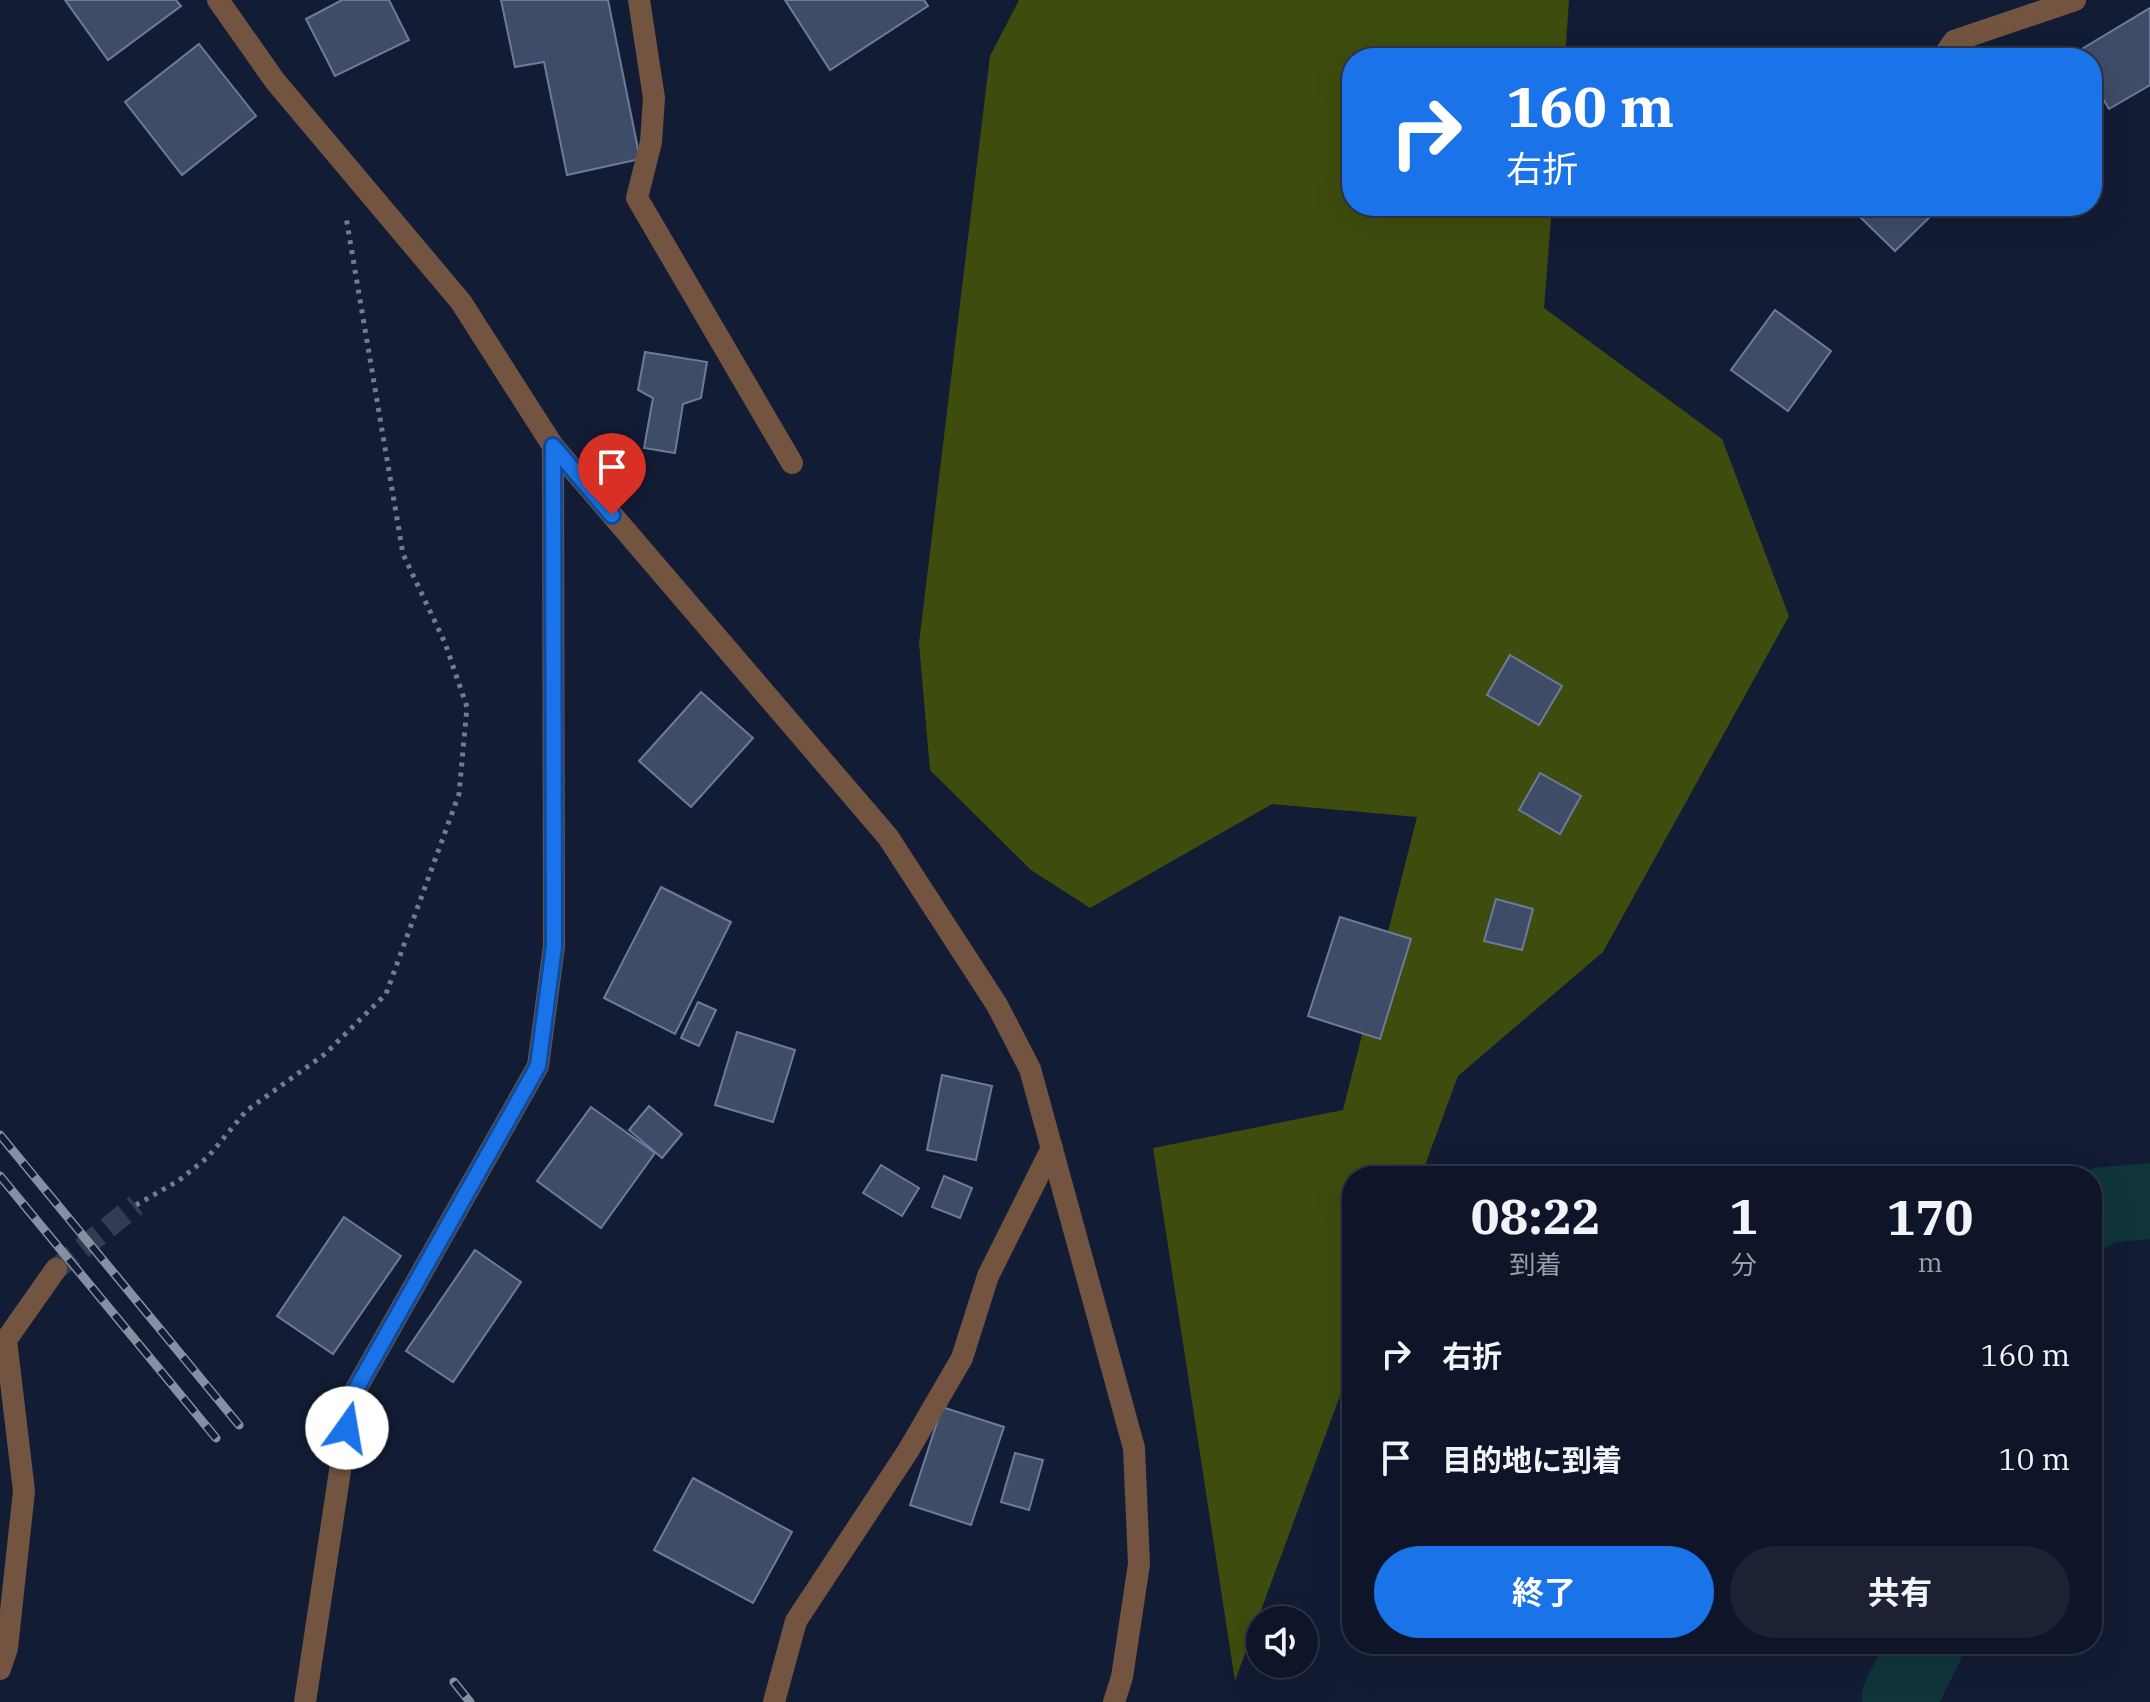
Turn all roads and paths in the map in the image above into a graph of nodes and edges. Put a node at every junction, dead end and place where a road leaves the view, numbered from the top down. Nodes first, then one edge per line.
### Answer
1 (218, 0) edge
2 (639, 0) edge
3 (2075, 0) edge
4 (1949, 48) edge
5 (346, 214) dead end
6 (553, 446) junction
7 (792, 463) dead end
8 (1052, 1148) junction
9 (136, 1205) tunnel mouth
10 (56, 1269) tunnel mouth
11 (0, 1669) edge
12 (305, 1702) edge
13 (774, 1702) edge
14 (1114, 1702) edge

1 - 6 street
2 - 7 street
3 - 4 street
5 - 9 path
6 - 8 street
6 - 12 street
8 - 13 street
8 - 14 street
10 - 11 street

